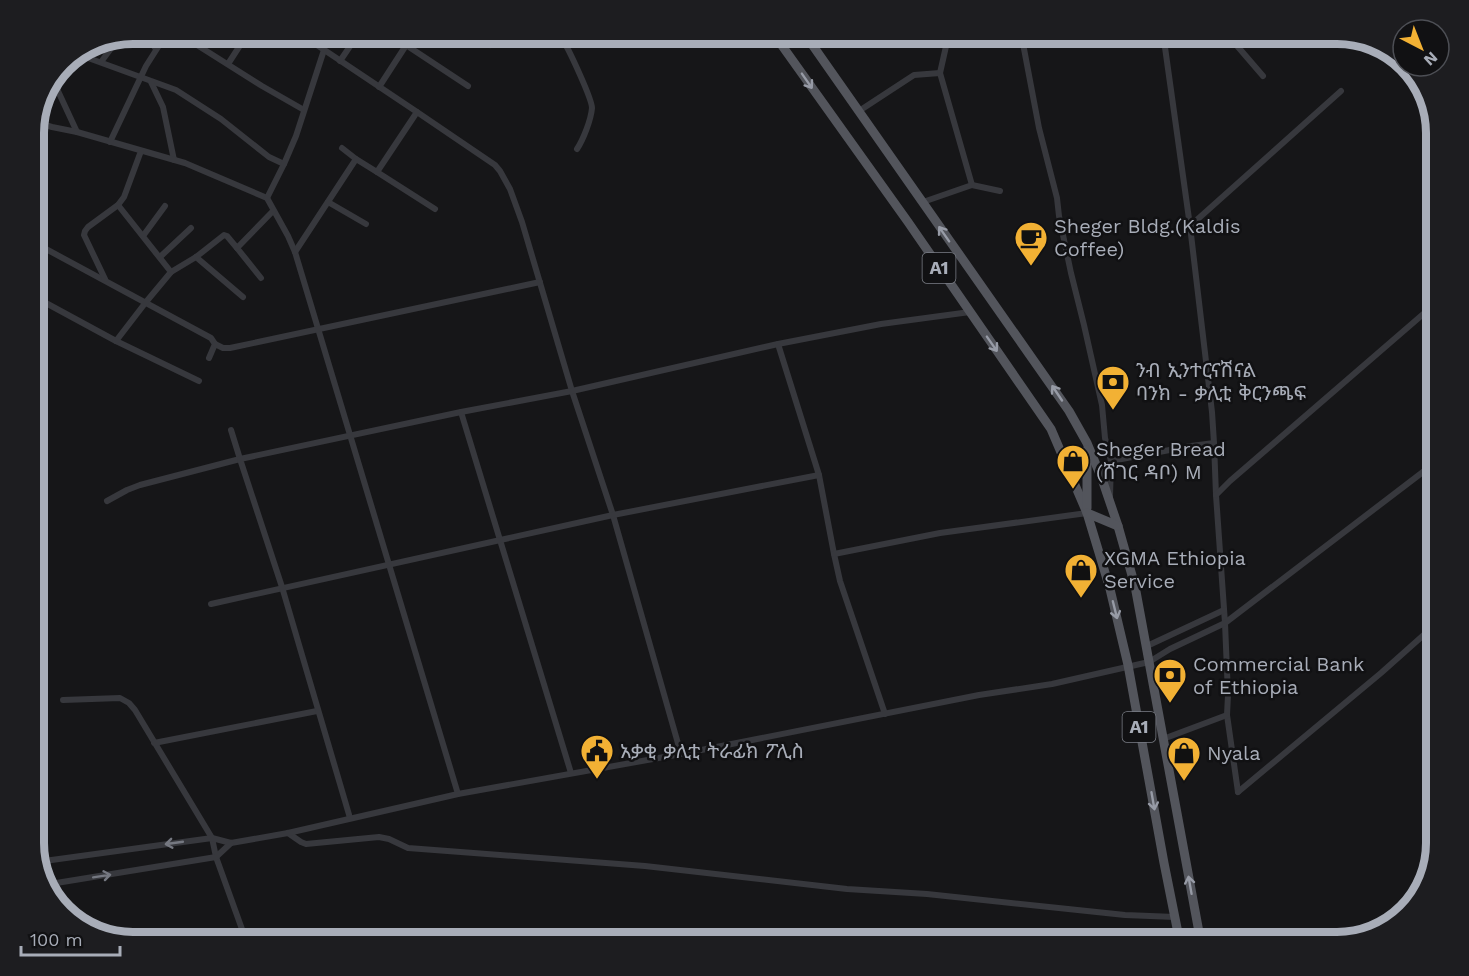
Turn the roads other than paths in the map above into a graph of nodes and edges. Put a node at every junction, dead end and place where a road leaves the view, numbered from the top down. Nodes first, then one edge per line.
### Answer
1 (152, 44) edge
2 (159, 44) edge
3 (196, 44) edge
4 (241, 44) edge
5 (315, 44) edge
6 (352, 44) edge
7 (564, 44) edge
8 (781, 44) edge
9 (812, 44) edge
10 (947, 44) edge
11 (1023, 44) edge
12 (1165, 44) edge
13 (1235, 44) edge
14 (406, 45) joint
15 (113, 46) edge
16 (156, 49) junction
17 (324, 50) junction
18 (86, 57) edge
19 (340, 61) junction
20 (101, 62) junction
21 (228, 64) junction
22 (940, 73) junction
23 (1263, 76) dead end
24 (141, 77) junction
25 (151, 82) junction
26 (58, 85) edge
27 (468, 86) dead end
28 (379, 87) junction
29 (1341, 91) dead end
30 (304, 110) junction
31 (859, 111) junction
32 (417, 112) junction
33 (44, 126) edge
34 (77, 132) junction
35 (110, 142) junction
36 (342, 148) dead end
37 (577, 149) dead end
38 (141, 151) junction
39 (356, 159) junction
40 (174, 160) junction
41 (285, 164) junction
42 (376, 172) junction
43 (972, 185) junction
44 (1000, 191) dead end
45 (267, 198) junction
46 (328, 202) junction
47 (923, 202) junction
48 (118, 205) junction
49 (165, 206) dead end
50 (435, 209) dead end
51 (273, 211) junction
52 (366, 224) dead end
53 (1190, 226) junction
54 (191, 228) dead end
55 (143, 236) junction
56 (44, 248) edge
57 (237, 248) junction
58 (295, 252) junction
59 (160, 257) junction
60 (196, 257) junction
61 (171, 272) junction
62 (261, 278) dead end
63 (106, 280) junction
64 (540, 282) junction
65 (243, 297) dead end
66 (45, 302) edge
67 (146, 302) junction
68 (970, 312) junction
69 (1426, 312) edge
70 (318, 329) junction
71 (116, 341) junction
72 (215, 344) junction
73 (778, 344) junction
74 (209, 358) dead end
75 (199, 381) dead end
76 (572, 390) junction
77 (461, 412) junction
78 (231, 430) dead end
79 (350, 436) junction
80 (1087, 443) junction
81 (1214, 443) junction
82 (240, 459) junction
83 (1111, 461) junction
84 (1426, 470) edge
85 (819, 475) junction
86 (1216, 495) junction
87 (107, 501) dead end
88 (1110, 503) junction
89 (1087, 513) junction
90 (613, 515) junction
91 (1118, 526) junction
92 (500, 541) junction
93 (834, 554) junction
94 (390, 563) junction
95 (282, 587) junction
96 (211, 603) dead end
97 (1224, 610) junction
98 (1225, 623) junction
99 (1426, 633) edge
100 (1147, 646) junction
101 (1149, 662) junction
102 (1128, 665) junction
103 (63, 700) dead end
104 (317, 711) junction
105 (885, 714) junction
106 (1227, 715) junction
107 (1163, 740) junction
108 (154, 743) junction
109 (681, 754) junction
110 (571, 773) junction
111 (458, 794) junction
112 (350, 818) junction
113 (288, 833) junction
114 (212, 838) junction
115 (231, 843) junction
116 (216, 857) junction
117 (45, 861) edge
118 (53, 884) edge
119 (1175, 917) junction
120 (243, 932) edge
121 (1178, 932) edge
122 (1199, 932) edge

1 - 16 street
2 - 16 street
3 - 21 street
4 - 21 street
5 - 17 street
6 - 19 street
7 - 37 street
8 -> 68 main road, A1
9 - 31 main road, A1
10 - 22 street
11 - 83 street
12 - 53 street
13 - 23 street
14 - 27 street
14 - 28 street
15 - 20 street
16 - 24 street
17 - 19 street
17 - 30 street
18 - 20 street
19 - 28 street
20 - 24 street
21 - 30 street
22 - 31 street
22 - 43 street
24 - 25 street
24 - 35 street
25 - 40 street
25 - 41 street
26 - 34 street
28 - 32 street
29 - 53 street
30 - 41 street
31 - 47 main road, A1
32 - 42 street
32 - 64 street
33 - 34 street
34 - 35 street
35 - 38 street
36 - 39 street
38 - 40 street
38 - 48 street
39 - 42 street
39 - 46 street
40 - 45 street
41 - 45 street
42 - 50 street
43 - 44 street
43 - 47 street
45 - 51 street
46 - 52 street
46 - 58 street
80 -> 47 main road, A1
48 - 55 street
48 - 63 street
49 - 55 street
51 - 57 street
51 - 58 street
53 - 81 street
54 - 59 street
55 - 59 street
56 - 63 street
57 - 60 street
57 - 62 street
58 - 70 street
59 - 61 street
60 - 61 street
60 - 65 street
61 - 67 street
63 - 67 street
64 - 70 street
64 - 76 street
66 - 71 street
67 - 71 street
67 - 72 street
68 - 73 street
68 -> 89 main road, A1
69 - 86 street
70 - 72 street
70 - 79 street
71 - 75 street
72 - 74 street
73 - 76 street
73 - 85 street
76 - 77 street
76 - 90 street
77 - 79 street
77 - 92 street
78 - 82 street
79 - 82 street
79 - 94 street
80 - 88 main road, A1
80 - 89 main road, A1
81 - 83 street
81 - 86 street
82 - 87 street
82 - 95 street
83 - 88 street
84 - 98 street
85 - 90 street
85 - 93 street
86 - 97 street
88 - 91 main road, A1
89 - 91 main road
89 - 93 street
89 -> 102 main road, A1
90 - 92 street
90 - 109 street
91 - 100 main road, A1
92 - 94 street
92 - 110 street
93 - 105 street
94 - 95 street
94 - 111 street
95 - 96 street
95 - 104 street
97 - 98 street
97 - 100 street
98 - 101 street
98 - 106 street
99 - 106 street
100 - 101 main road, A1
101 - 102 street
101 - 107 main road, A1
102 - 105 street
102 -> 119 main road, A1
103 - 108 street
104 - 108 street
104 - 112 street
105 - 109 street
106 - 107 street
122 -> 107 main road, A1
108 - 114 street
109 - 110 street
110 - 111 street
111 - 112 street
112 - 113 street
113 - 115 street
113 - 119 street
114 - 115 street
114 - 116 street
114 -> 117 street
115 - 116 street
118 -> 116 street
116 - 120 street
119 - 121 main road, A1

